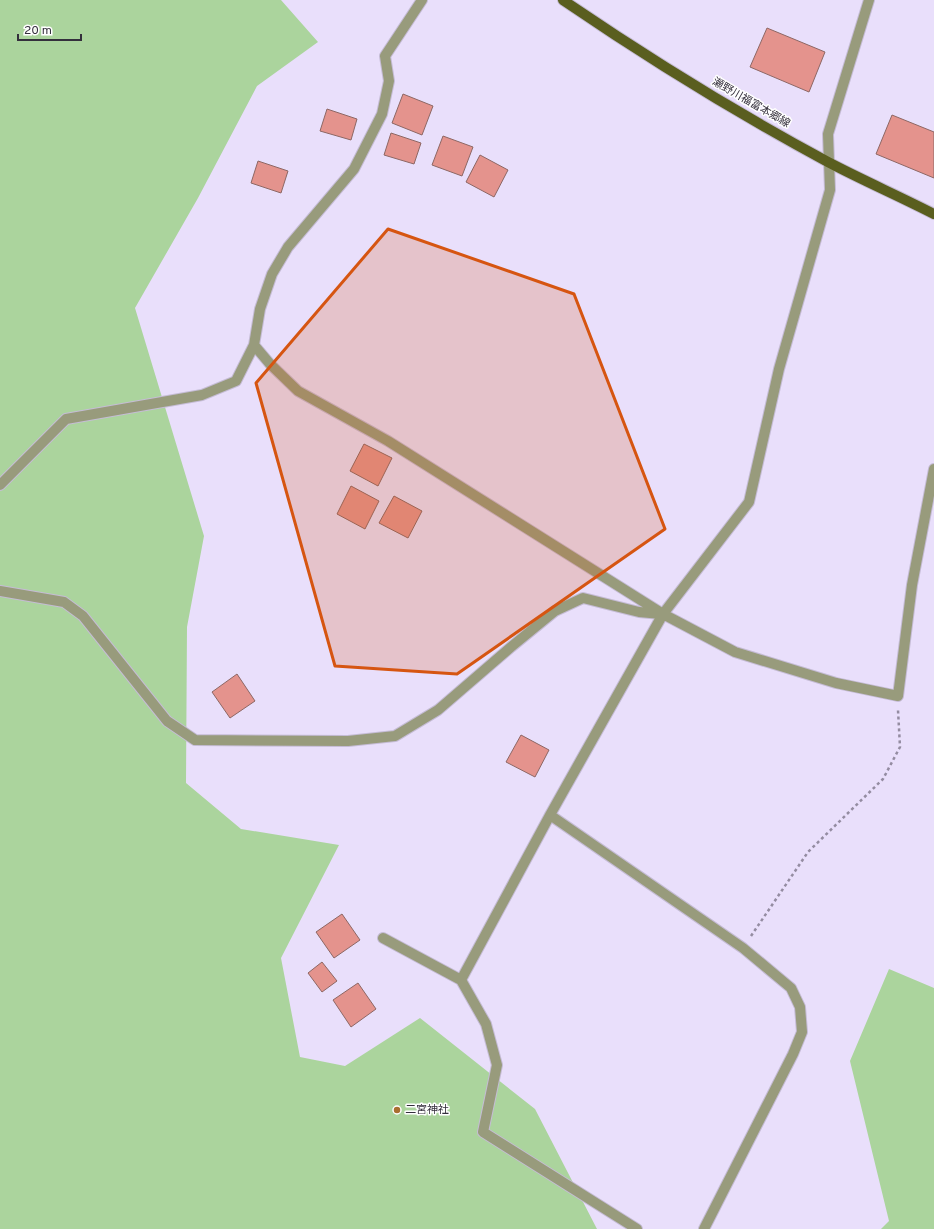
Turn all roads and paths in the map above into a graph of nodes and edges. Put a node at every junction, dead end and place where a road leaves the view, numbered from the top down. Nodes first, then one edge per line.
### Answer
1 (422, 0) edge
2 (563, 0) edge
3 (870, 0) edge
4 (828, 162) junction
5 (934, 214) edge
6 (254, 345) junction
7 (934, 469) edge
8 (0, 485) edge
9 (0, 591) edge
10 (663, 614) junction
11 (898, 696) junction
12 (550, 815) junction
13 (383, 938) dead end
14 (743, 948) junction
15 (461, 980) junction
16 (637, 1229) edge
17 (704, 1229) edge

1 - 6 street
2 - 4 main road, 瀬野川福富本郷線
3 - 4 street
4 - 5 main road, 瀬野川福富本郷線
4 - 10 street
6 - 8 street
6 - 10 street
7 - 11 street
9 - 10 street
10 - 11 street
10 - 12 street
11 - 14 path
12 - 14 street
12 - 15 street
13 - 15 street
14 - 17 street
15 - 16 street

